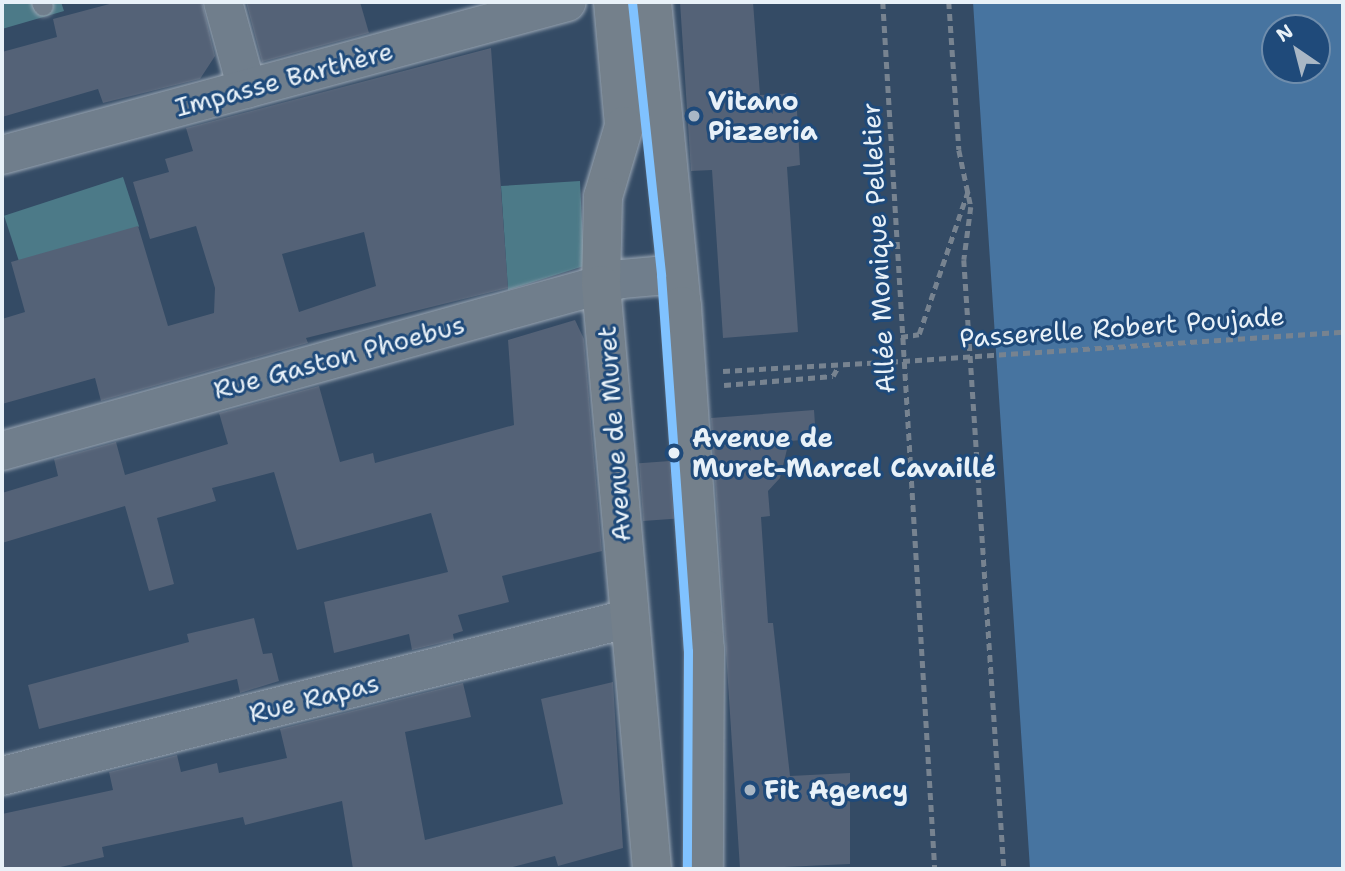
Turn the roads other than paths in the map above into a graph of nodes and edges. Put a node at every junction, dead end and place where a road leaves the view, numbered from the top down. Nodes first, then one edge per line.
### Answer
1 (223, 2) edge
2 (567, 2) edge
3 (614, 2) edge
4 (652, 2) edge
5 (247, 89) junction
6 (2, 155) edge
7 (678, 274) junction
8 (601, 285) junction
9 (2, 451) edge
10 (627, 620) junction
11 (2, 776) edge
12 (652, 869) edge
13 (704, 869) edge

1 - 5 street
2 - 5 street, Impasse Barthère
3 - 8 main road, Avenue de Muret
4 - 7 main road
5 - 6 street, Impasse Barthère
7 - 8 street, Rue Gaston Phoebus
7 - 13 main road
8 - 9 street, Rue Gaston Phoebus
8 - 10 main road, Avenue de Muret
10 - 11 street, Rue Rapas
10 - 12 main road, Avenue de Muret

